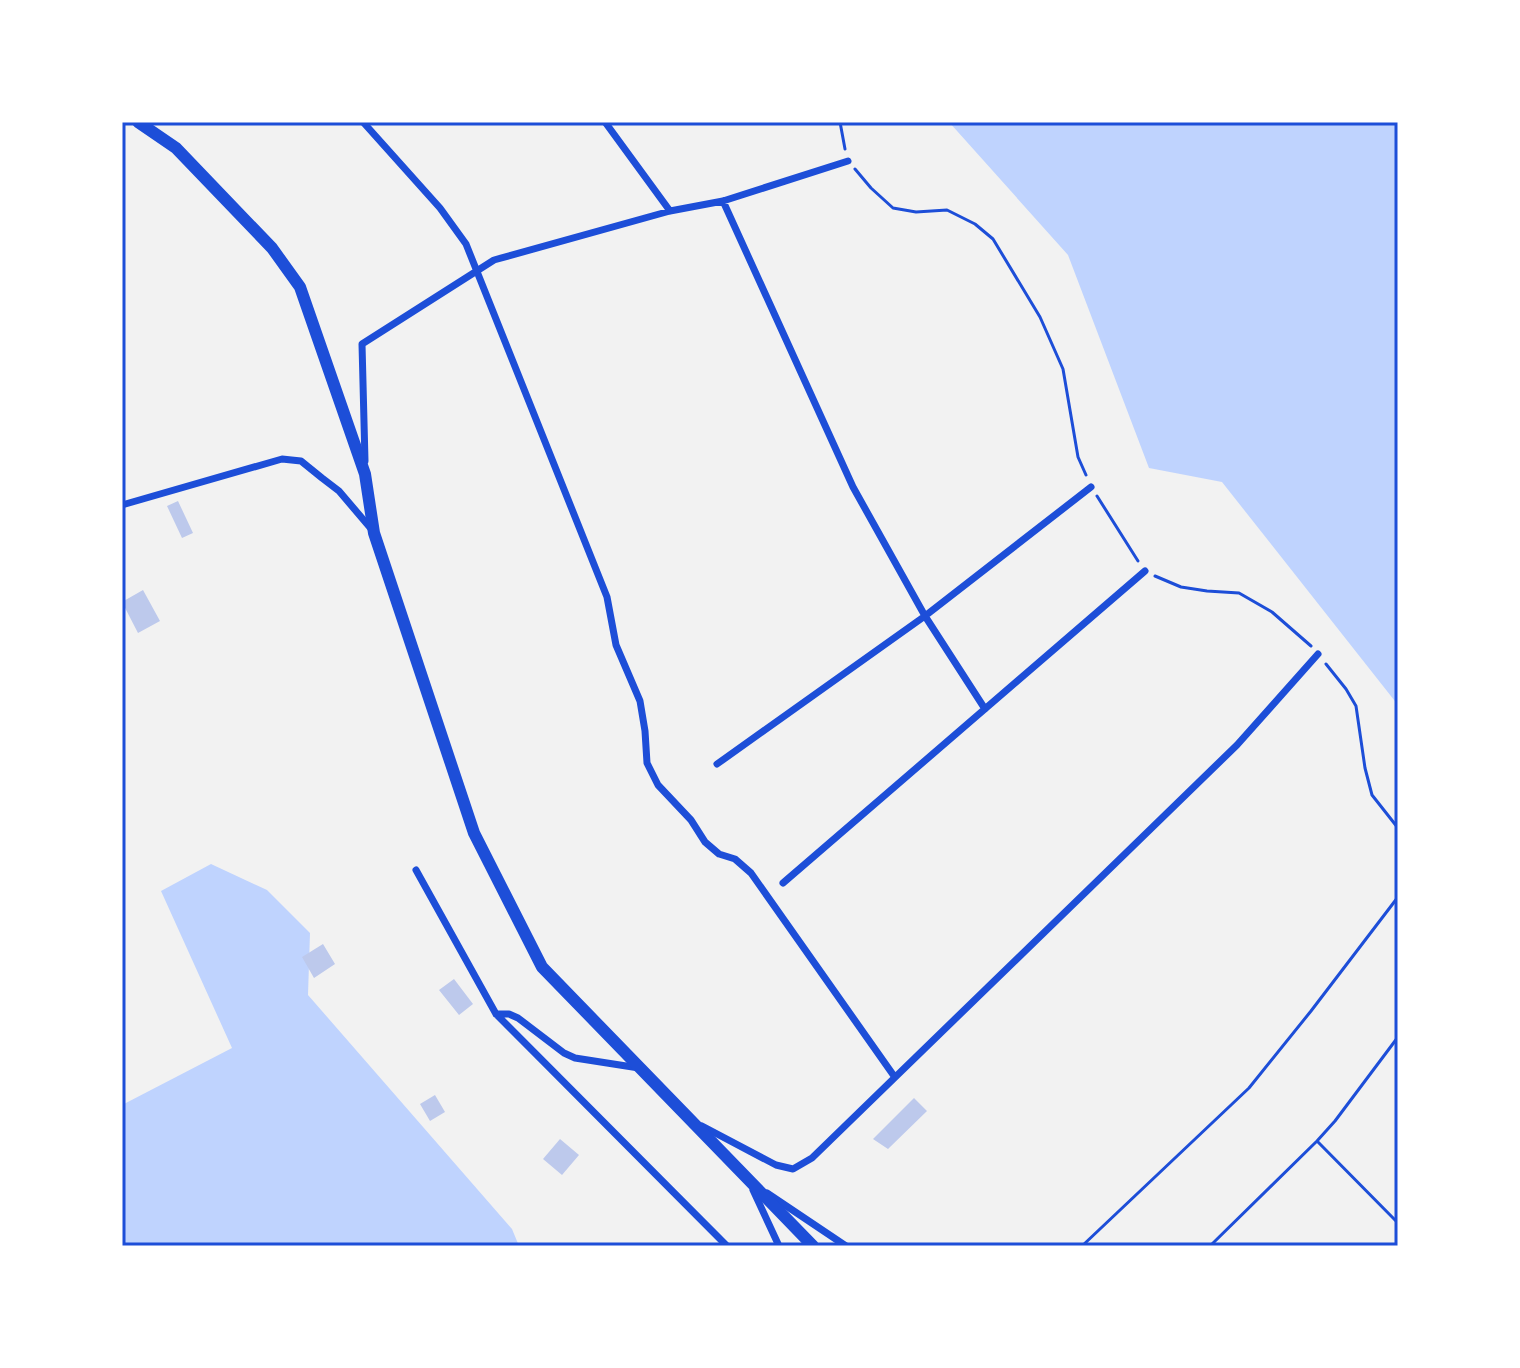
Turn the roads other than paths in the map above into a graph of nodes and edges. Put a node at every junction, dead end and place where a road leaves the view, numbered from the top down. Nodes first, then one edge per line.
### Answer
1 (138, 122) edge
2 (363, 122) edge
3 (605, 122) edge
4 (848, 161) road end
5 (723, 201) junction
6 (670, 211) junction
7 (477, 271) junction
8 (365, 474) junction
9 (1091, 487) road end
10 (122, 505) edge
11 (374, 533) junction
12 (1145, 571) road end
13 (925, 616) junction
14 (1318, 654) road end
15 (985, 709) junction
16 (717, 764) dead end
17 (416, 870) dead end
18 (783, 883) dead end
19 (496, 1014) junction
20 (640, 1068) junction
21 (894, 1076) junction
22 (693, 1122) junction
23 (749, 1180) junction
24 (727, 1246) edge
25 (779, 1246) edge
26 (813, 1246) edge
27 (846, 1246) edge

1 - 8 main road
2 - 7 street
3 - 6 street
4 - 5 street
5 - 6 street
5 - 13 street
6 - 7 street
7 - 8 street
7 - 21 street
8 - 11 main road
9 - 13 street
10 - 11 street
11 - 20 main road
12 - 15 street
13 - 15 street
13 - 16 street
14 - 21 street
15 - 18 street
17 - 19 street
19 - 20 street
19 - 24 street
20 - 22 main road
21 - 22 street
22 - 23 main road
23 - 25 street
23 - 26 main road
23 - 27 street

